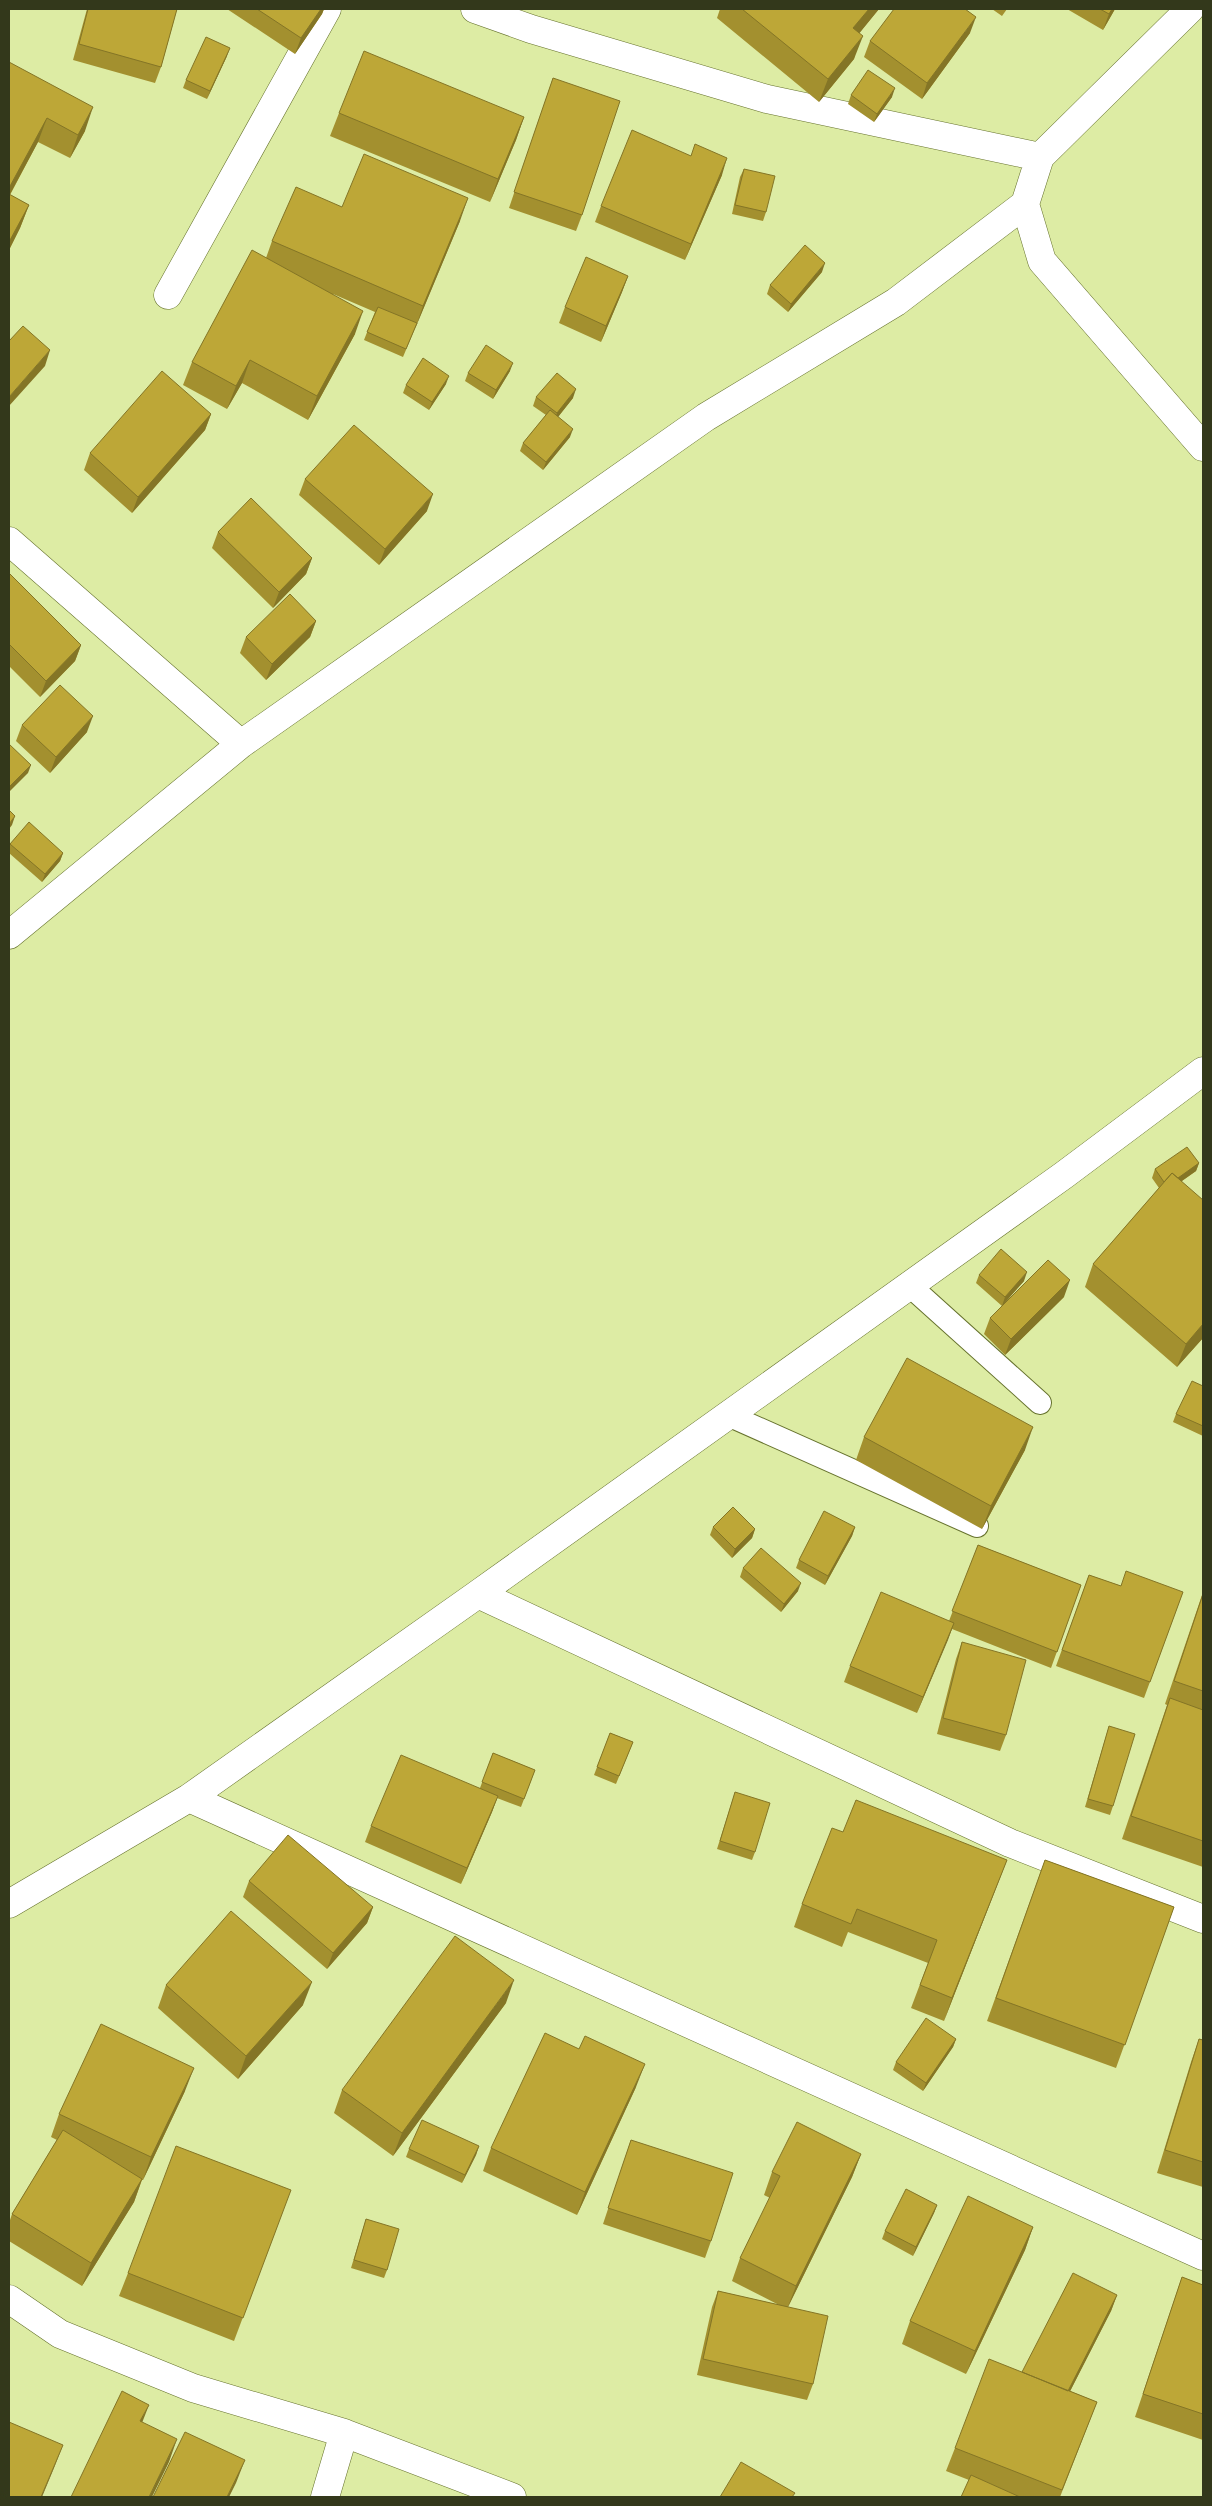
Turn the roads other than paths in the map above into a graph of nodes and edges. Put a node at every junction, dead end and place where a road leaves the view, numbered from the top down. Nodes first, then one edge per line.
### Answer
1 (327, 9) edge
2 (475, 9) edge
3 (1190, 9) edge
4 (1040, 156) junction
5 (1025, 204) junction
6 (168, 295) dead end
7 (1203, 447) edge
8 (9, 541) edge
9 (241, 744) junction
10 (9, 935) edge
11 (1203, 1071) edge
12 (909, 1285) junction
13 (1040, 1404) dead end
14 (728, 1415) junction
15 (977, 1526) edge
16 (478, 1594) junction
17 (189, 1798) junction
18 (9, 1904) edge
19 (1203, 1919) edge
20 (1203, 2256) edge
21 (9, 2299) edge
22 (344, 2433) junction
23 (325, 2497) edge
24 (512, 2497) edge

1 - 6 street
2 - 4 street
3 - 4 street
4 - 5 street
5 - 7 street
5 - 9 street
8 - 9 street
9 - 10 street
11 - 12 street
12 - 13 lane
12 - 14 street
14 - 15 lane
14 - 16 street
16 - 17 street
16 - 19 street
17 - 18 street
17 - 20 street
21 - 22 street
22 - 23 street
22 - 24 street

